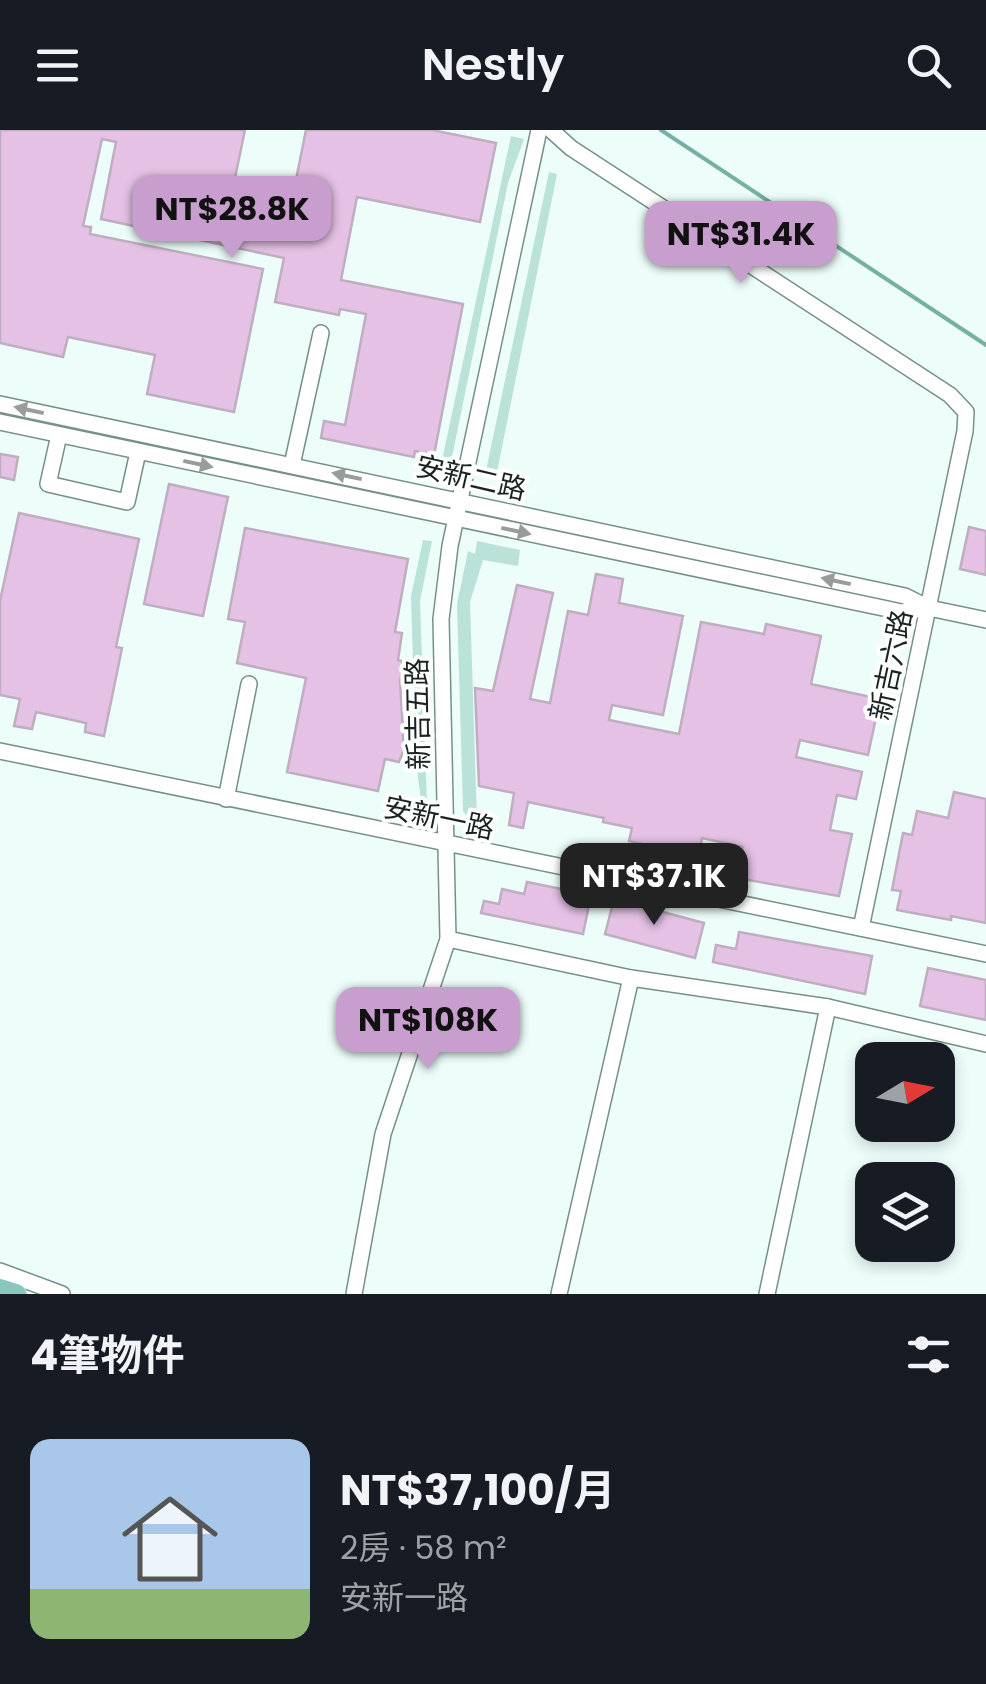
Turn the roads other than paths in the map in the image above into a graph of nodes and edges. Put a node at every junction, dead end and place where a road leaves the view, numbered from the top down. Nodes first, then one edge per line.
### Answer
1 (539, 130) edge
2 (551, 130) edge
3 (321, 333) dead end
4 (0, 404) edge
5 (0, 422) edge
6 (59, 435) junction
7 (138, 452) junction
8 (292, 465) junction
9 (460, 502) junction
10 (456, 519) junction
11 (929, 608) junction
12 (986, 620) edge
13 (249, 684) dead end
14 (0, 752) edge
15 (226, 799) junction
16 (448, 846) junction
17 (861, 928) junction
18 (448, 939) junction
19 (986, 954) edge
20 (631, 978) junction
21 (828, 1006) junction
22 (986, 1044) edge
23 (0, 1272) edge
24 (0, 1289) edge
25 (16, 1294) edge
26 (62, 1294) edge
27 (354, 1294) edge
28 (559, 1294) edge
29 (767, 1294) edge

1 - 9 street, 新吉五路
2 - 11 street, 新吉六路
3 - 8 street
8 -> 4 street, 安新二路
5 - 6 street, 安新二路
6 - 7 street, 安新二路
6 - 7 street
7 -> 10 street, 安新二路
9 -> 8 street, 安新二路
9 - 10 street, 新吉五路
11 -> 9 street, 安新二路
10 -> 11 street, 安新二路
10 - 16 street, 新吉五路
11 - 12 street, 安新二路
11 - 17 street, 新吉六路
13 - 15 street
14 - 15 street, 安新一路
15 - 16 street, 安新一路
16 - 17 street, 安新一路
16 - 18 street, 新吉五路
17 - 19 street, 安新一路
18 - 20 street
18 - 27 street, 新吉五路
20 - 21 street
20 - 28 street
21 - 22 street
21 - 29 street
23 - 26 street
24 - 25 main road

